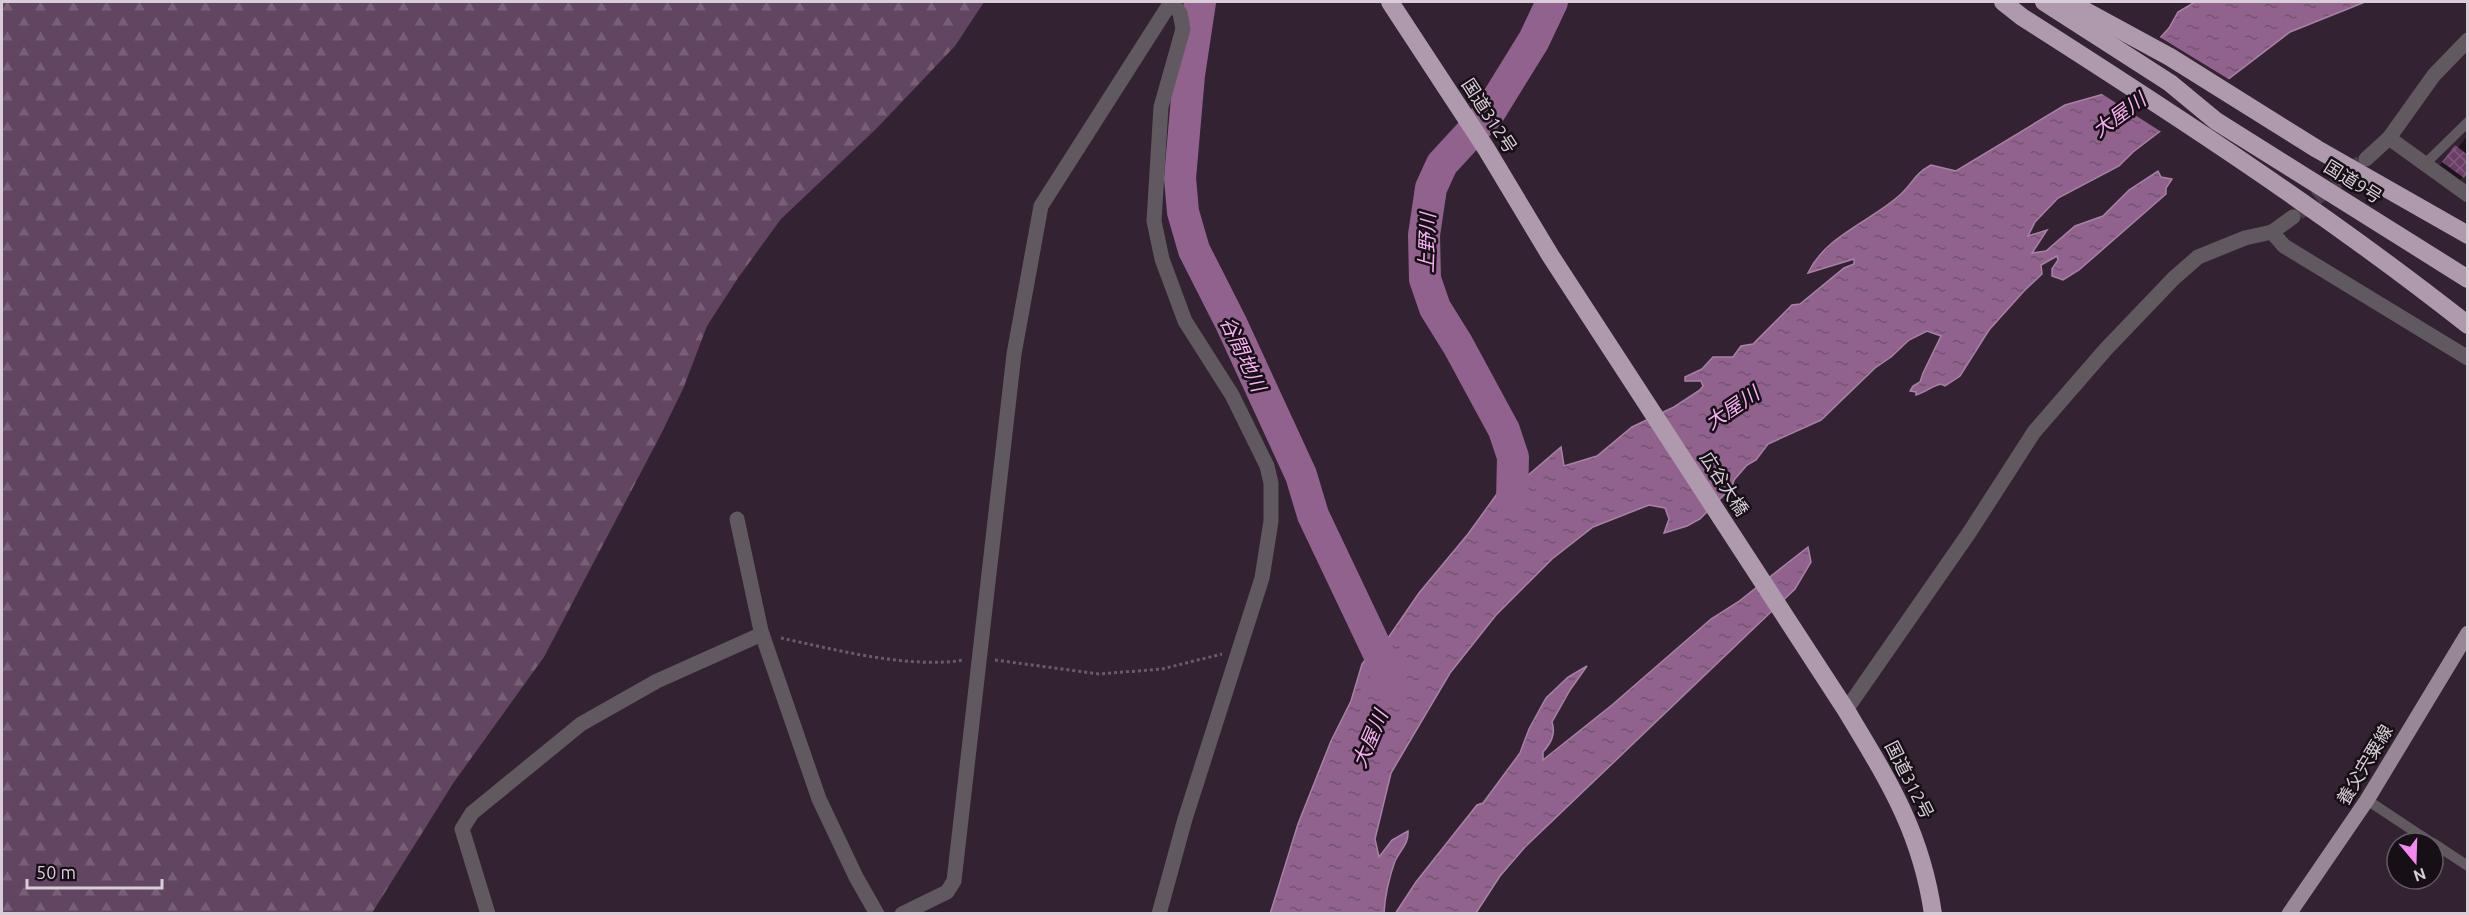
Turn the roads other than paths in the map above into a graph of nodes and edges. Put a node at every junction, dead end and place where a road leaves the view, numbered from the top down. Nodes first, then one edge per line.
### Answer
1 (1390, 2) edge
2 (2002, 2) edge
3 (2010, 2) edge
4 (2044, 2) edge
5 (2069, 2) edge
6 (2025, 15) junction
7 (2468, 40) edge
8 (2216, 121) junction
9 (2468, 122) edge
10 (2389, 138) junction
11 (2366, 159) tunnel mouth
12 (2424, 165) junction
13 (2468, 195) edge
14 (2293, 217) tunnel mouth
15 (2272, 232) junction
16 (2468, 235) edge
17 (1550, 255) joint
18 (2468, 279) edge
19 (2468, 325) edge
20 (2468, 358) edge
21 (736, 519) dead end
22 (2468, 633) edge
23 (762, 634) junction
24 (1844, 708) junction
25 (2367, 800) junction
26 (2415, 831) edge
27 (2445, 851) edge
28 (2468, 866) edge
29 (488, 914) edge
30 (878, 914) edge
31 (902, 914) edge
32 (1159, 914) edge
33 (1933, 914) edge
34 (2289, 914) edge

1 - 17 highway, 国道312号
2 - 6 highway
3 - 6 highway, 国道9号
4 - 8 highway, 国道9号
5 - 16 highway
6 - 8 highway, 国道9号
6 - 19 highway
7 - 10 street
8 - 18 highway, 国道9号
9 - 12 lane
10 - 11 street
10 - 12 street
12 - 13 street
14 - 15 street
15 - 20 street
15 - 24 street
17 - 24 highway, 広谷大橋
21 - 23 street
22 - 25 main road, 養父宍粟線
23 - 29 street
23 - 30 street
24 - 33 highway, 国道312号
25 - 26 lane
25 - 34 main road, 養父宍粟線
27 - 28 lane
31 - 32 street

